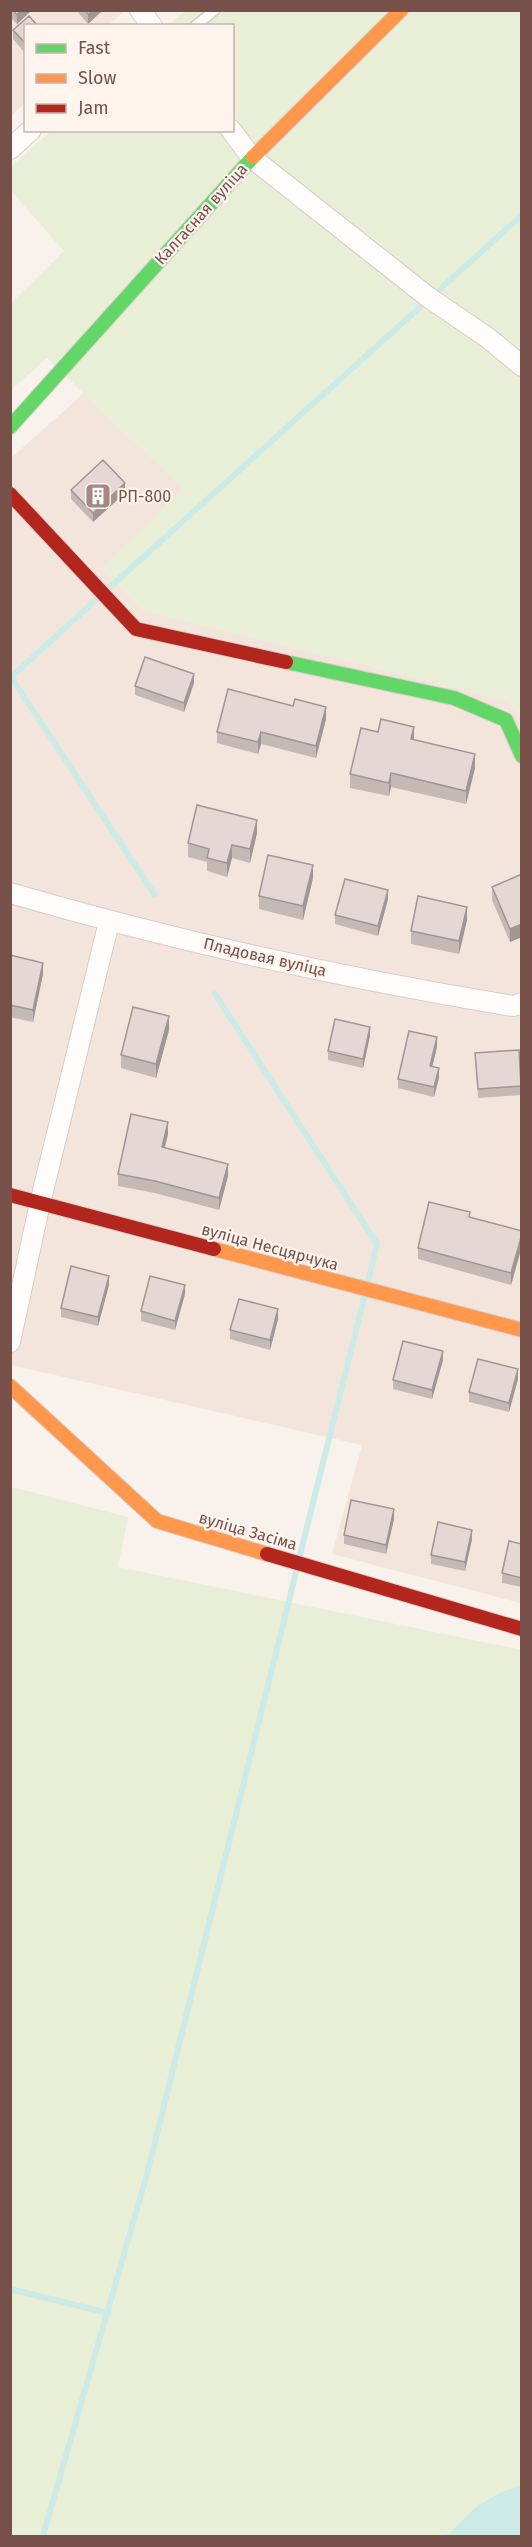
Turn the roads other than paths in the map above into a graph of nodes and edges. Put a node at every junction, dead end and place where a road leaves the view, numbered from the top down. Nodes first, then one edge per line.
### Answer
1 (140, 10) edge
2 (215, 10) edge
3 (401, 10) edge
4 (151, 24) edge
5 (198, 24) edge
6 (29, 132) edge
7 (232, 132) edge
8 (10, 148) edge
9 (252, 158) junction
10 (522, 366) edge
11 (10, 427) edge
12 (10, 494) edge
13 (522, 756) edge
14 (10, 893) edge
15 (109, 922) junction
16 (522, 1003) edge
17 (10, 1196) edge
18 (40, 1203) junction
19 (522, 1330) edge
20 (10, 1342) edge
21 (10, 1386) edge
22 (522, 1629) edge

1 - 4 street
2 - 5 lane
3 - 9 street, Калгасная вуліца
6 - 8 street
7 - 9 street
9 - 10 street
9 - 11 street, Калгасная вуліца
12 - 13 street
14 - 15 street, Пладовая вуліца
15 - 16 street, Пладовая вуліца
15 - 18 street
17 - 18 street, вуліца Несцярчука
18 - 19 street, вуліца Несцярчука
18 - 20 street
21 - 22 street, вуліца Засіма

